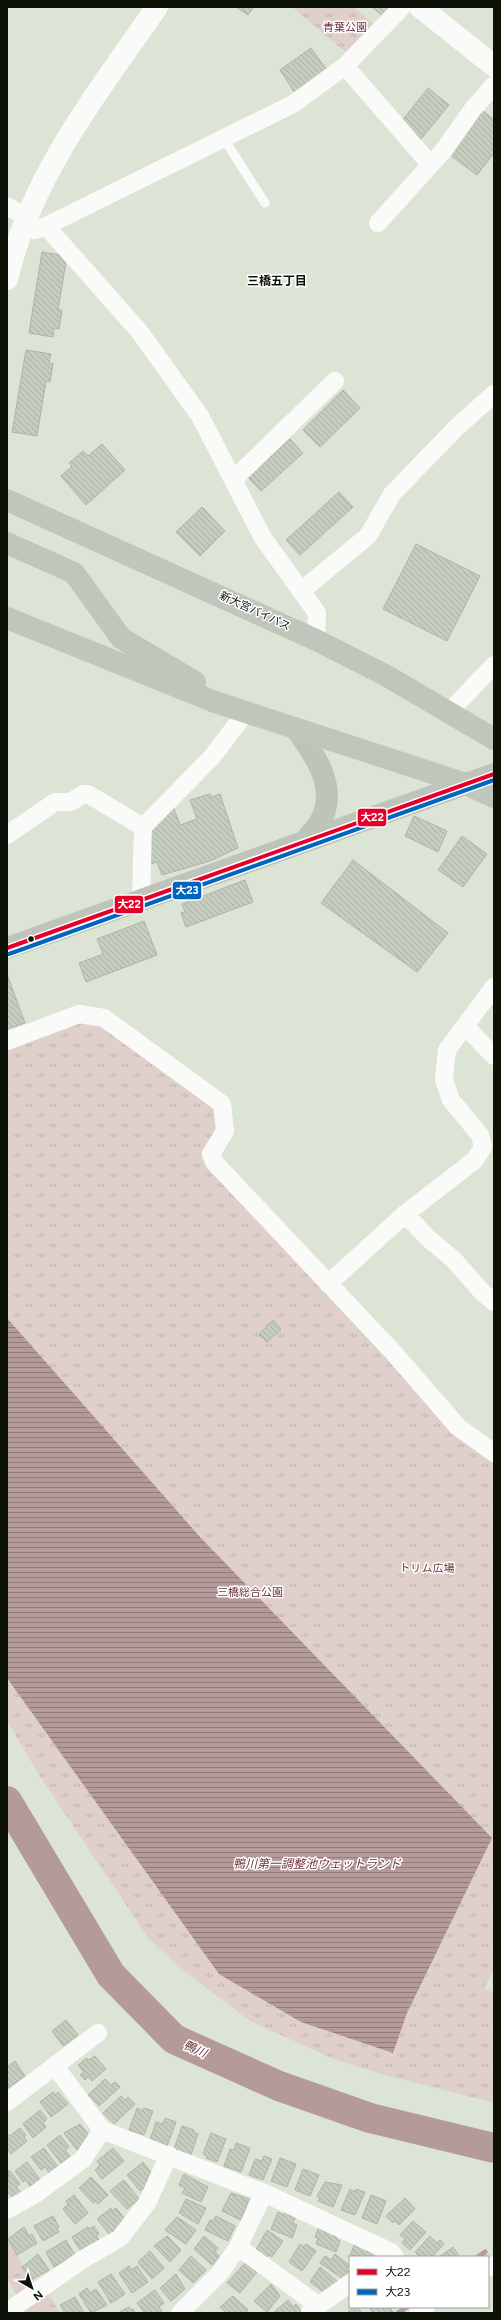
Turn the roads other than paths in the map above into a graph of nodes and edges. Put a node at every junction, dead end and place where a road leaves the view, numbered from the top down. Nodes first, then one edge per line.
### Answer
1 (157, 7) edge
2 (402, 7) edge
3 (420, 7) edge
4 (492, 60) edge
5 (345, 66) junction
6 (494, 85) edge
7 (224, 139) junction
8 (430, 164) junction
9 (265, 203) dead end
10 (7, 206) edge
11 (378, 223) dead end
12 (46, 226) junction
13 (16, 239) edge
14 (7, 279) edge
15 (334, 381) dead end
16 (494, 394) edge
17 (233, 480) junction
18 (7, 500) edge
19 (7, 543) edge
20 (301, 591) junction
21 (7, 618) edge
22 (316, 640) junction
23 (494, 665) edge
24 (246, 712) junction
25 (449, 712) junction
26 (296, 729) junction
27 (494, 739) edge
28 (494, 774) edge
29 (466, 784) junction
30 (494, 797) edge
31 (143, 827) junction
32 (7, 835) edge
33 (304, 842) junction
34 (141, 900) junction
35 (7, 948) edge
36 (494, 987) edge
37 (465, 1026) junction
38 (7, 1041) edge
39 (494, 1056) edge
40 (406, 1214) junction
41 (328, 1284) junction
42 (494, 1302) edge
43 (494, 1453) edge
44 (98, 2033) dead end
45 (55, 2066) junction
46 (7, 2102) edge
47 (102, 2130) junction
48 (169, 2155) junction
49 (264, 2193) junction
50 (7, 2210) edge
51 (238, 2247) junction
52 (390, 2255) edge
53 (349, 2284) edge
54 (314, 2309) edge
55 (7, 2312) edge
56 (180, 2313) edge

1 - 13 street
2 - 5 street
3 - 4 street
5 - 7 street
5 - 8 street
6 - 8 street
7 - 9 lane
7 - 12 street
8 - 11 street
10 - 13 street
12 - 13 street
12 - 17 street
13 - 14 street
15 - 17 street
16 - 20 street
17 - 20 street
18 - 22 highway, 新大宮バイパス
19 - 24 highway
20 - 22 street
21 - 24 highway
22 - 25 highway, 新大宮バイパス
23 - 25 street
24 - 26 highway
24 - 31 street
25 - 27 highway, 新大宮バイパス
26 - 29 highway
26 - 33 main road
28 - 29 main road
29 - 30 highway
29 - 33 main road
31 - 32 street
31 - 34 street
33 - 34 main road
34 - 35 main road
36 - 37 street
37 - 39 street
37 - 40 street
38 - 41 street
40 - 41 street
40 - 42 street
41 - 43 street
44 - 45 street
45 - 46 street
45 - 47 street
47 - 48 street
47 - 50 street
48 - 49 street
48 - 55 street
49 - 51 street
49 - 52 street
51 - 54 street
51 - 56 street
53 - 54 street

